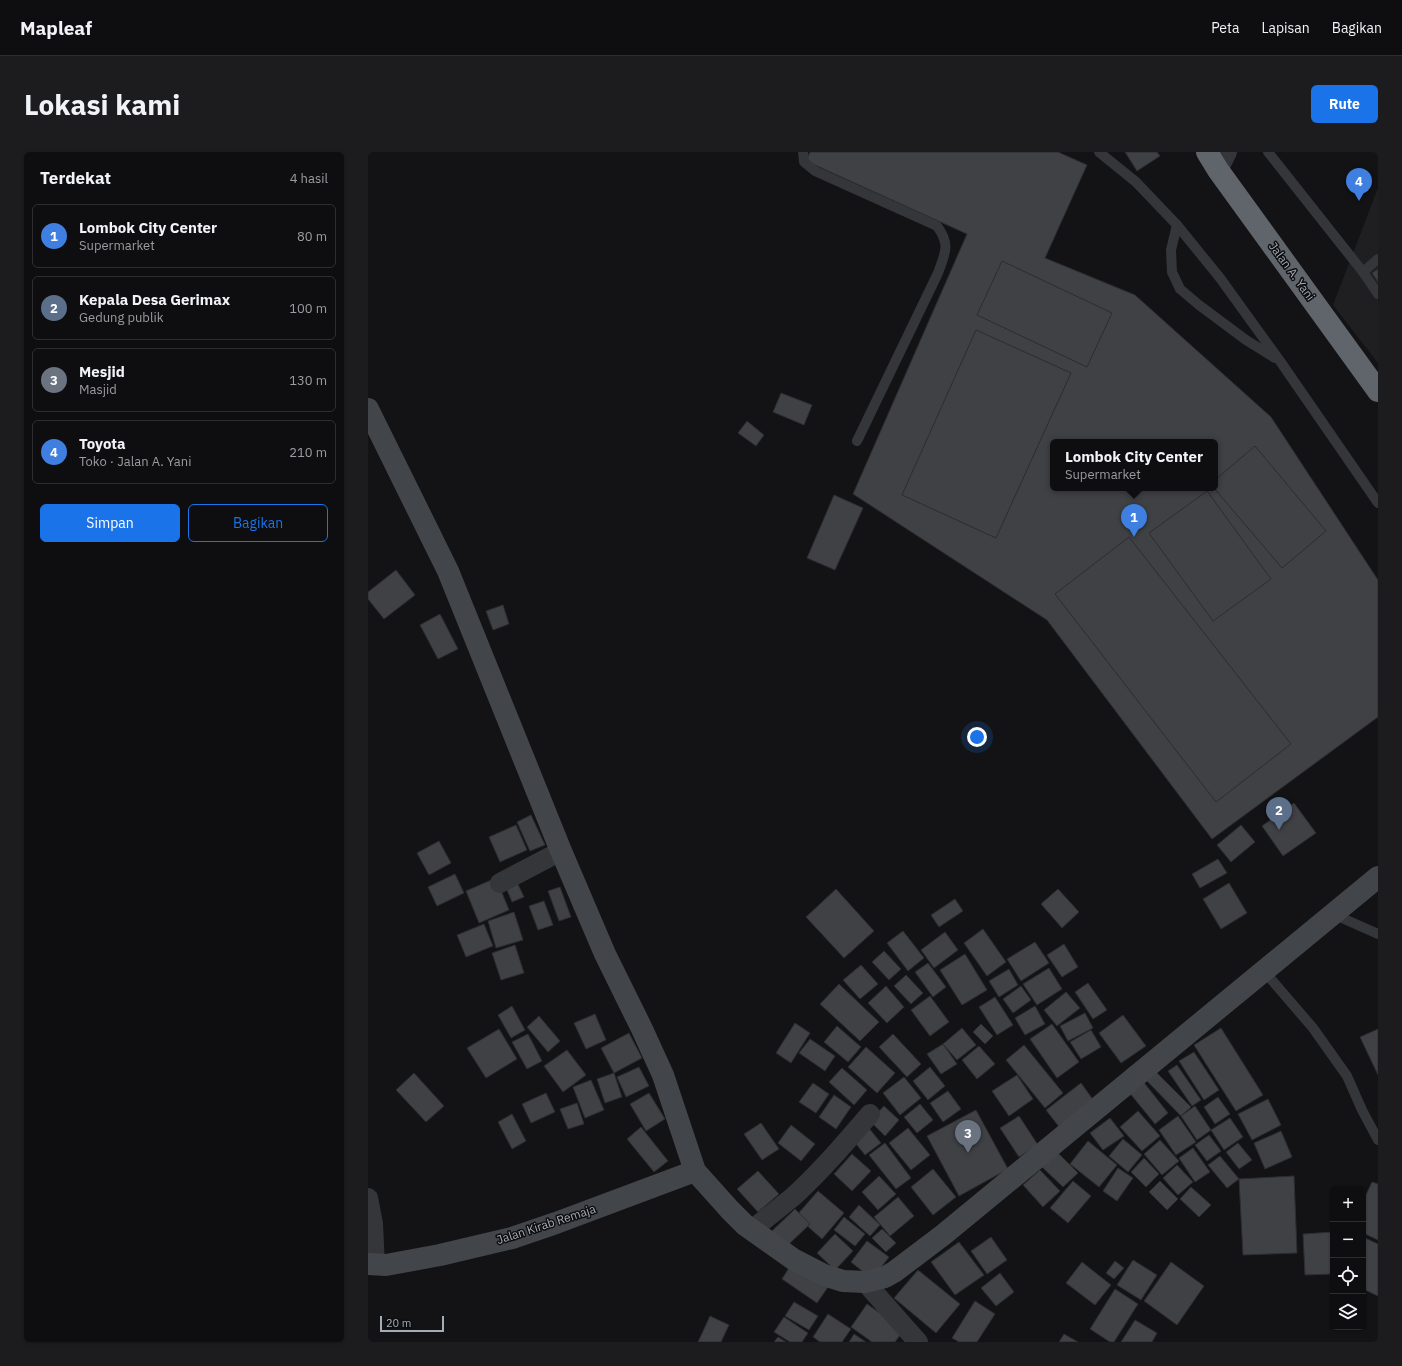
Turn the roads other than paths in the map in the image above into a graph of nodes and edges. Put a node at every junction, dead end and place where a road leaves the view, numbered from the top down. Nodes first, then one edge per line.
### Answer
1 (803, 152) edge
2 (1098, 152) edge
3 (1207, 152) edge
4 (1268, 152) edge
5 (1223, 161) edge
6 (1177, 225) junction
7 (1378, 259) edge
8 (1363, 272) junction
9 (1378, 294) edge
10 (1280, 361) junction
11 (1378, 391) edge
12 (368, 409) edge
13 (857, 441) dead end
14 (1378, 503) edge
15 (561, 851) junction
16 (1378, 877) edge
17 (500, 883) dead end
18 (1333, 914) junction
19 (1378, 934) edge
20 (1264, 971) junction
21 (870, 1114) dead end
22 (1378, 1140) edge
23 (695, 1171) junction
24 (368, 1198) edge
25 (752, 1230) junction
26 (371, 1265) edge
27 (864, 1282) junction
28 (912, 1339) edge

1 - 13 lane
2 - 6 lane
3 - 5 highway, Jalan A. Yani
4 - 8 lane
5 - 11 highway, Jalan A. Yani
6 - 10 lane
6 - 10 lane
7 - 8 lane
8 - 9 lane
10 - 14 lane
12 - 15 street
15 - 17 street
15 - 23 street
16 - 18 street
18 - 19 lane
18 - 20 street
20 - 22 lane
20 - 27 street
21 - 25 street
23 - 25 street
23 - 26 street, Jalan Kirab Remaja
24 - 26 street
25 - 27 street
27 - 28 street

